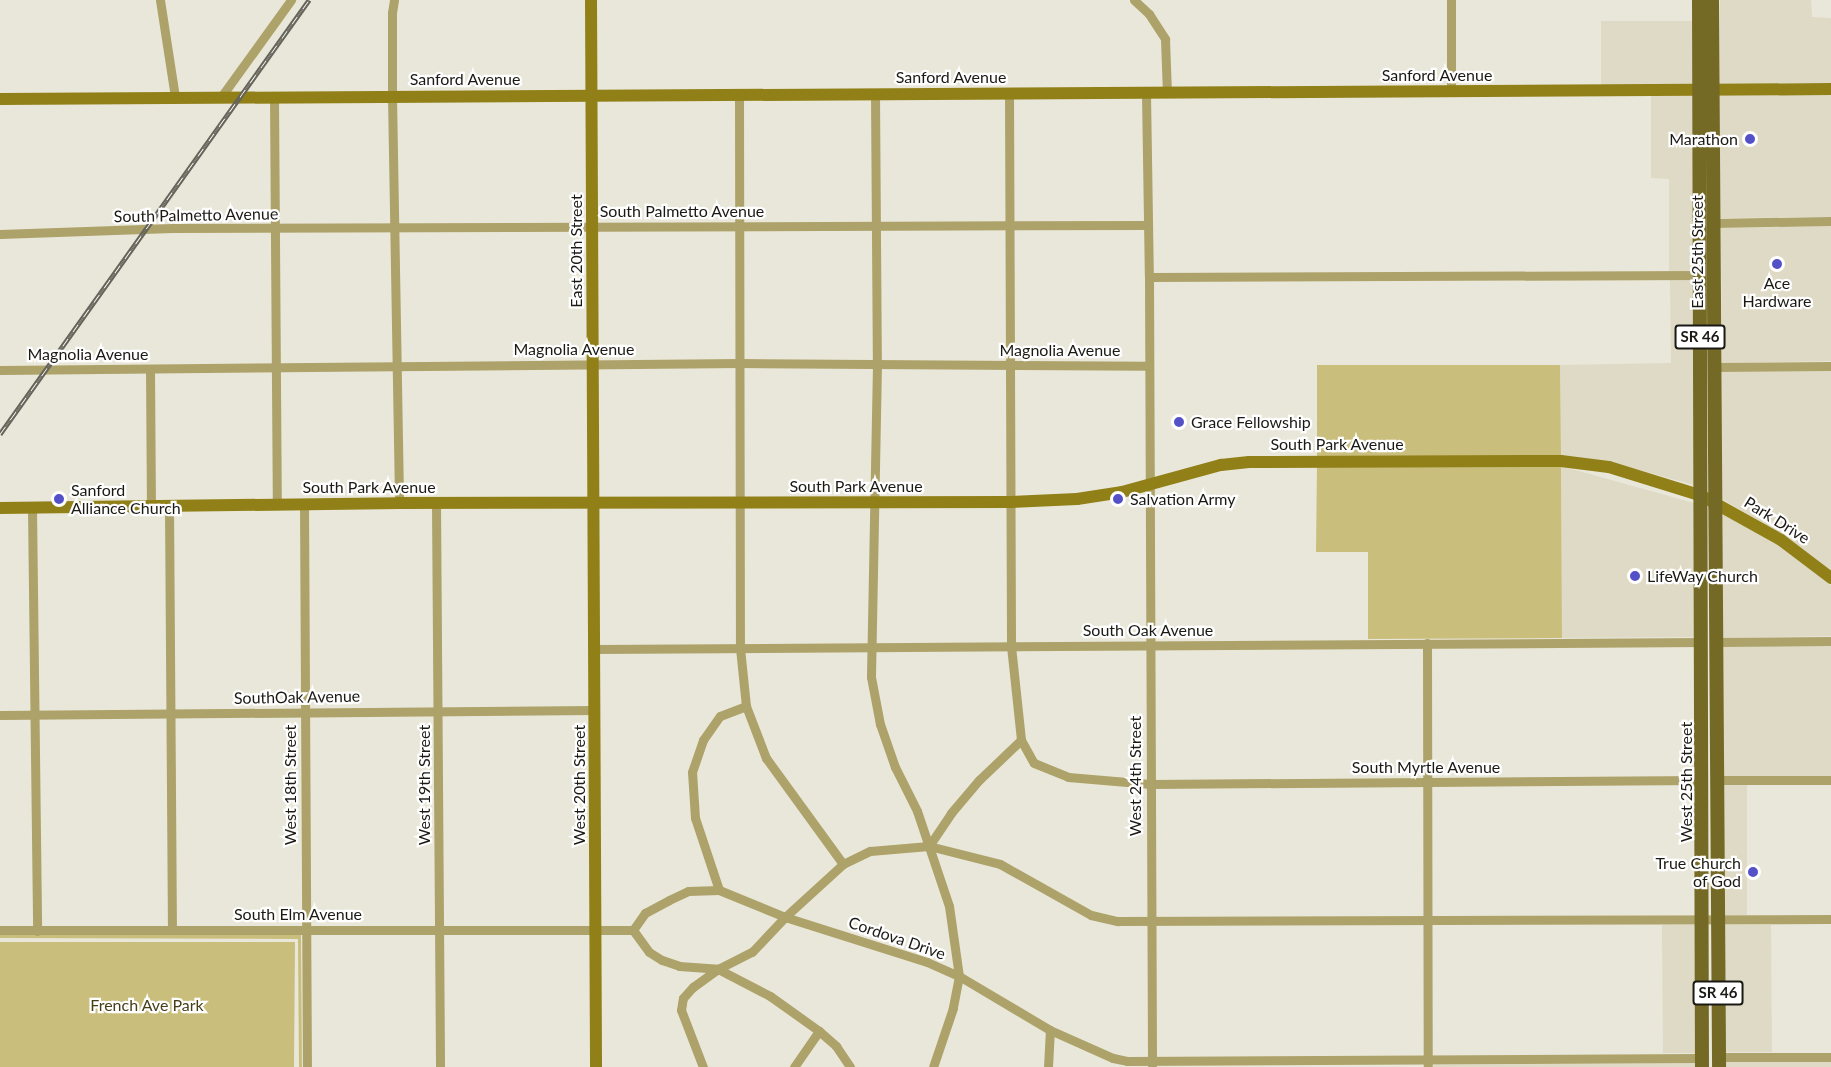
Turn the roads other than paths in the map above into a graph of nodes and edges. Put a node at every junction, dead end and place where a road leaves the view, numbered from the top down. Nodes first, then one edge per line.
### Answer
1 (160, 0) edge
2 (291, 0) edge
3 (394, 0) edge
4 (591, 0) edge
5 (1134, 0) edge
6 (1451, 0) edge
7 (1699, 0) edge
8 (1712, 0) edge
9 (1706, 89) junction
10 (1831, 89) edge
11 (1451, 92) junction
12 (1009, 93) junction
13 (1146, 93) junction
14 (1167, 93) junction
15 (740, 94) junction
16 (875, 94) junction
17 (593, 95) junction
18 (392, 96) junction
19 (175, 97) junction
20 (221, 97) junction
21 (274, 97) junction
22 (0, 99) edge
23 (1831, 221) edge
24 (1714, 223) junction
25 (1148, 225) junction
26 (740, 226) junction
27 (875, 226) junction
28 (1010, 226) junction
29 (396, 227) junction
30 (593, 227) junction
31 (274, 228) junction
32 (0, 234) edge
33 (1700, 248) junction
34 (1700, 275) junction
35 (1149, 278) junction
36 (1714, 298) junction
37 (740, 363) junction
38 (593, 364) junction
39 (877, 364) junction
40 (396, 365) junction
41 (1010, 365) junction
42 (1148, 366) junction
43 (1831, 366) edge
44 (275, 367) junction
45 (1714, 367) junction
46 (150, 369) junction
47 (0, 370) edge
48 (1149, 485) junction
49 (1702, 496) junction
50 (399, 502) junction
51 (594, 502) junction
52 (740, 502) junction
53 (1010, 502) junction
54 (304, 503) junction
55 (436, 503) junction
56 (1715, 503) junction
57 (277, 504) junction
58 (873, 504) junction
59 (151, 506) junction
60 (169, 506) junction
61 (0, 508) edge
62 (32, 508) junction
63 (1831, 578) edge
64 (1831, 641) edge
65 (1709, 642) junction
66 (1427, 643) junction
67 (1149, 645) junction
68 (871, 646) junction
69 (1011, 646) junction
70 (740, 648) junction
71 (595, 649) junction
72 (746, 706) junction
73 (438, 710) junction
74 (595, 710) junction
75 (304, 713) junction
76 (36, 714) junction
77 (172, 714) junction
78 (1702, 714) junction
79 (0, 715) edge
80 (1021, 740) junction
81 (1702, 780) junction
82 (1717, 780) junction
83 (1831, 780) edge
84 (1428, 782) junction
85 (1151, 784) junction
86 (929, 846) junction
87 (843, 864) junction
88 (719, 890) junction
89 (785, 917) junction
90 (1702, 919) junction
91 (1718, 919) junction
92 (1831, 919) edge
93 (1428, 922) junction
94 (1151, 923) junction
95 (596, 928) junction
96 (172, 929) junction
97 (439, 929) junction
98 (0, 930) edge
99 (306, 930) junction
100 (633, 930) junction
101 (37, 931) junction
102 (718, 969) junction
103 (959, 976) junction
104 (1050, 1030) junction
105 (819, 1031) junction
106 (1831, 1057) edge
107 (1702, 1062) edge
108 (1719, 1062) edge
109 (1152, 1064) edge
110 (1428, 1064) edge
111 (307, 1067) edge
112 (440, 1067) edge
113 (596, 1067) edge
114 (703, 1067) edge
115 (794, 1067) edge
116 (850, 1067) edge
117 (933, 1067) edge
118 (1048, 1067) edge

1 - 19 street
2 - 20 street
3 - 18 street
4 - 17 street, East 20th Street
5 - 14 street
6 - 11 street
7 - 9 main road, East 25th Street / SR 46
8 - 9 main road, East 25th Street / SR 46
9 - 10 street, Sanford Avenue
9 - 11 street, Sanford Avenue
9 - 24 main road, East 25th Street / SR 46
9 - 33 main road, East 25th Street / SR 46
11 - 14 street, Sanford Avenue
12 - 13 street, Sanford Avenue
12 - 16 street, Sanford Avenue
12 - 28 street
13 - 14 street, Sanford Avenue
13 - 25 street, West 24th Street
15 - 16 street, Sanford Avenue
15 - 17 street, Sanford Avenue
15 - 26 street
16 - 27 street
17 - 18 street, Sanford Avenue
17 - 30 street, East 20th Street
18 - 21 street, Sanford Avenue
18 - 29 street
19 - 20 street, Sanford Avenue
19 - 22 street, Sanford Avenue
20 - 21 street, Sanford Avenue
21 - 31 street
23 - 24 street
24 - 36 main road, East 25th Street / SR 46
25 - 28 street, South Palmetto Avenue
25 - 35 street, West 24th Street
26 - 27 street, South Palmetto Avenue
26 - 30 street, South Palmetto Avenue
26 - 37 street
27 - 28 street, South Palmetto Avenue
27 - 39 street
28 - 41 street
29 - 30 street, South Palmetto Avenue
29 - 31 street, South Palmetto Avenue
29 - 40 street
30 - 38 street, East 20th Street
31 - 32 street, South Palmetto Avenue
31 - 44 street
33 - 34 main road, East 25th Street / SR 46
33 - 36 main road
34 - 35 street
34 - 49 main road, East 25th Street / SR 46
35 - 42 street, West 24th Street
36 - 45 main road, East 25th Street / SR 46
37 - 38 street, Magnolia Avenue
37 - 39 street, Magnolia Avenue
37 - 52 street
38 - 40 street, Magnolia Avenue
38 - 51 street, East 20th Street
39 - 41 street, Magnolia Avenue
39 - 58 street
40 - 44 street, Magnolia Avenue
40 - 50 street
41 - 42 street, Magnolia Avenue
41 - 53 street
42 - 48 street, West 24th Street
43 - 45 street
44 - 46 street, Magnolia Avenue
44 - 57 street
45 - 56 main road, East 25th Street / SR 46
46 - 47 street, Magnolia Avenue
46 - 59 street
48 - 49 street, South Park Avenue
48 - 53 street, South Park Avenue
48 - 67 street, West 24th Street
49 - 56 street, Park Drive
49 - 65 main road, West 25th Street / SR 46
50 - 54 street, South Park Avenue
50 - 55 street, South Park Avenue
51 - 52 street, South Park Avenue
51 - 55 street, South Park Avenue
51 - 71 street, West 20th Street
52 - 58 street, South Park Avenue
52 - 70 street
53 - 58 street, South Park Avenue
53 - 69 street
54 - 57 street, South Park Avenue
54 - 75 street, West 18th Street
55 - 73 street, West 19th Street
56 - 63 street, Park Drive
56 - 65 main road, West 25th Street / SR 46
57 - 60 street, South Park Avenue
58 - 68 street
59 - 60 street, South Park Avenue
59 - 62 street, South Park Avenue
60 - 77 street
61 - 62 street, South Park Avenue
62 - 76 street
64 - 65 street, South Oak Avenue
65 - 66 street, South Oak Avenue
65 - 78 main road, West 25th Street / SR 46
65 - 82 main road, West 25th Street / SR 46
66 - 67 street, South Oak Avenue
66 - 84 street
67 - 69 street, South Oak Avenue
67 - 85 street, West 24th Street
68 - 69 street, South Oak Avenue
68 - 70 street, South Oak Avenue
68 - 86 street
69 - 80 street
70 - 71 street, South Oak Avenue
70 - 72 street
71 - 74 street, West 20th Street
72 - 87 street
72 - 88 street
73 - 74 street, SouthOak Avenue
73 - 75 street, SouthOak Avenue
73 - 97 street, West 19th Street
74 - 95 street, West 20th Street
75 - 77 street, SouthOak Avenue
75 - 99 street, West 18th Street
76 - 77 street, SouthOak Avenue
76 - 79 street, SouthOak Avenue
76 - 101 street
77 - 96 street
78 - 81 main road, West 25th Street / SR 46
78 - 82 main road
80 - 85 street, South Myrtle Avenue
80 - 86 street
81 - 84 street, South Myrtle Avenue
81 - 90 main road, West 25th Street / SR 46
82 - 83 street
82 - 91 main road, West 25th Street / SR 46
84 - 85 street, South Myrtle Avenue
84 - 93 street
85 - 94 street, West 24th Street
86 - 87 street
86 - 94 street
86 - 103 street
87 - 89 street
88 - 89 street, Cordova Drive
88 - 100 street, Cordova Drive
89 - 102 street
89 - 103 street, Cordova Drive
90 - 91 street
90 - 93 street
90 - 107 main road, West 25th Street / SR 46
91 - 92 street
91 - 108 main road, West 25th Street / SR 46
93 - 94 street
93 - 110 street
94 - 109 street, West 24th Street
95 - 97 street, South Elm Avenue
95 - 100 street, South Elm Avenue
95 - 113 street, West 20th Street
96 - 99 street, South Elm Avenue
96 - 101 street, South Elm Avenue
97 - 99 street, South Elm Avenue
97 - 112 street, West 19th Street
98 - 101 street, South Elm Avenue
99 - 111 street, West 18th Street
100 - 102 street
102 - 105 street
102 - 114 street
103 - 104 street, Cordova Drive
103 - 117 street
104 - 109 street, Cordova Drive
104 - 118 street
105 - 115 street
105 - 116 street
106 - 108 street
107 - 110 street, Cordova Drive
109 - 110 street, Cordova Drive

